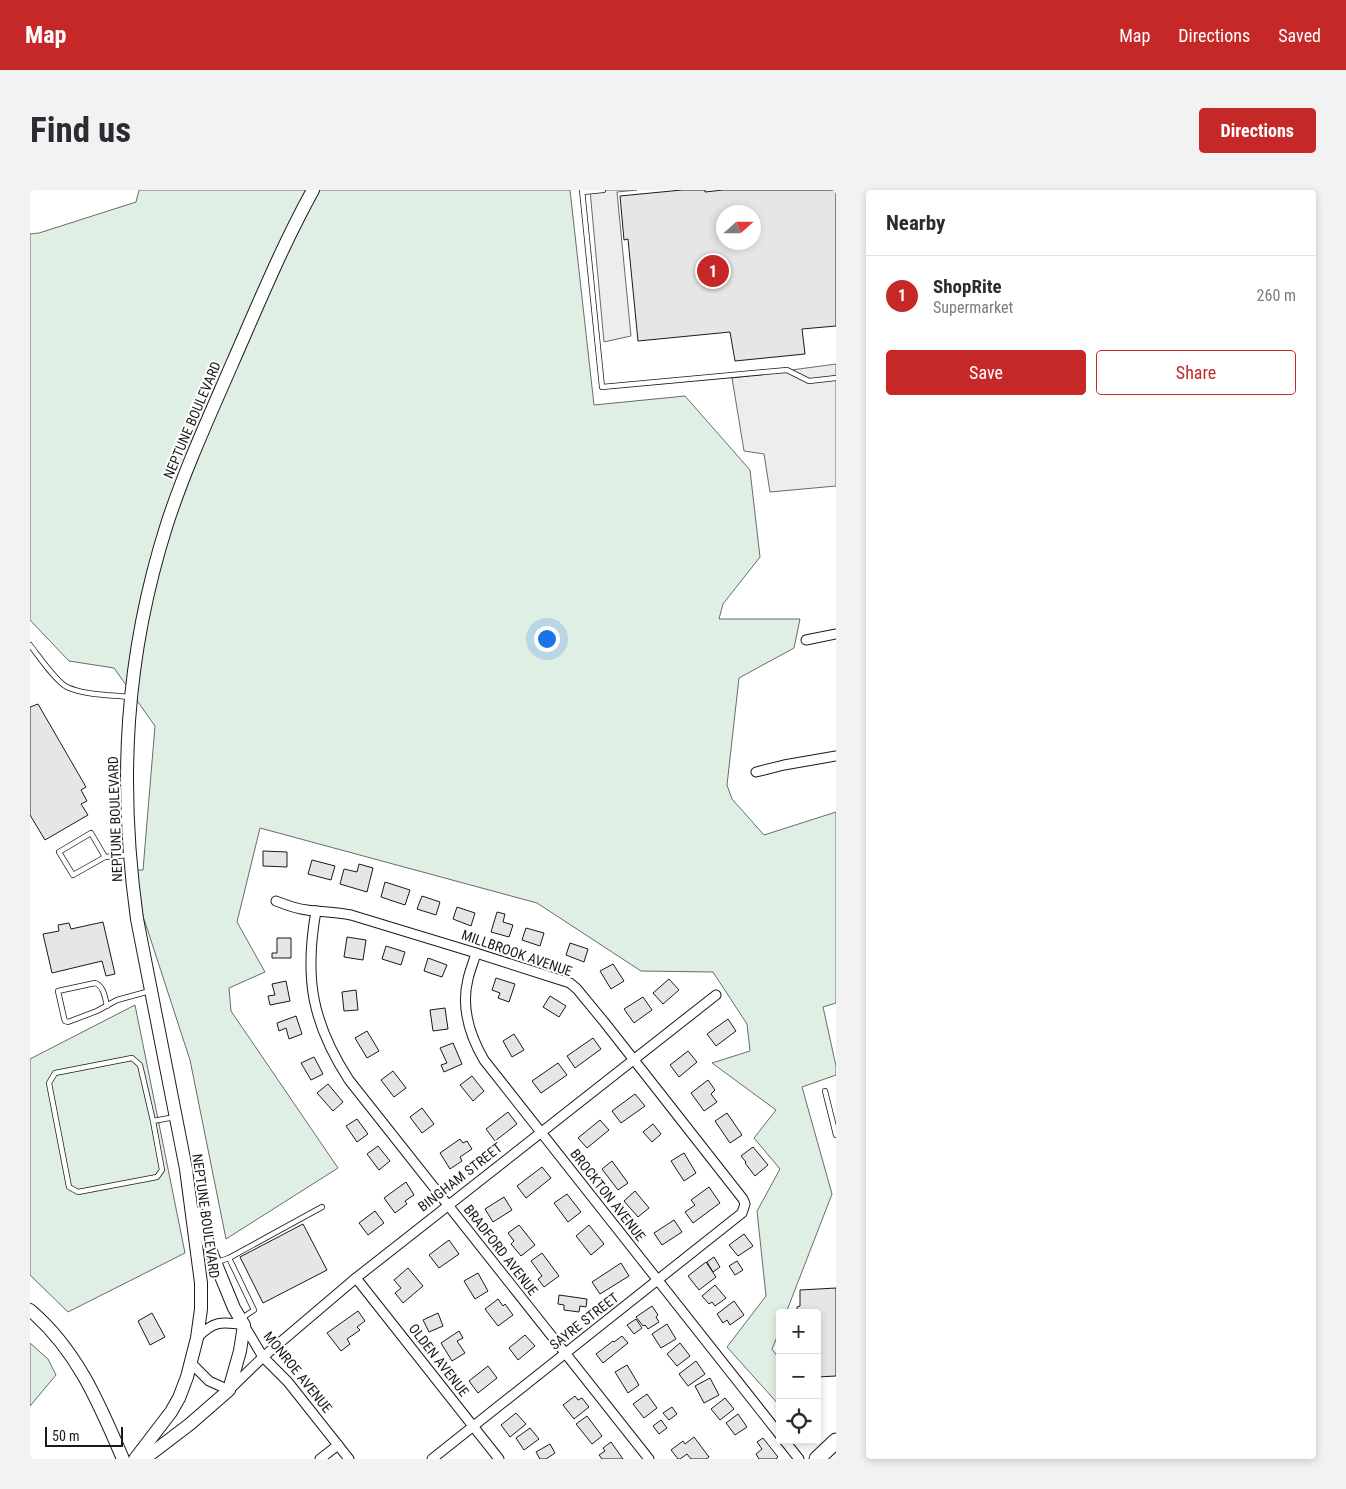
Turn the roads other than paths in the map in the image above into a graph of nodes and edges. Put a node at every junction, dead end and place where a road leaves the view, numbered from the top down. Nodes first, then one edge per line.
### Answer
1 (313, 190) edge
2 (603, 190) edge
3 (582, 191) edge
4 (836, 378) edge
5 (836, 634) edge
6 (806, 640) dead end
7 (30, 645) edge
8 (131, 697) junction
9 (836, 756) edge
10 (756, 772) dead end
11 (130, 855) junction
12 (105, 857) junction
13 (276, 901) dead end
14 (316, 911) junction
15 (476, 952) junction
16 (151, 990) junction
17 (716, 995) dead end
18 (107, 1006) junction
19 (633, 1060) junction
20 (825, 1091) dead end
21 (176, 1117) junction
22 (152, 1121) junction
23 (541, 1133) junction
24 (836, 1135) edge
25 (189, 1188) junction
26 (743, 1199) joint
27 (448, 1205) junction
28 (322, 1207) dead end
29 (229, 1258) junction
30 (216, 1262) junction
31 (356, 1278) junction
32 (658, 1280) junction
33 (30, 1310) edge
34 (242, 1322) junction
35 (197, 1338) junction
36 (565, 1353) junction
37 (263, 1357) junction
38 (192, 1363) junction
39 (229, 1390) junction
40 (473, 1426) junction
41 (776, 1430) edge
42 (836, 1441) edge
43 (787, 1444) edge
44 (338, 1445) junction
45 (123, 1459) edge
46 (135, 1459) edge
47 (144, 1459) edge
48 (320, 1459) edge
49 (349, 1459) edge
50 (432, 1459) edge
51 (499, 1459) edge
52 (649, 1459) edge
53 (799, 1459) edge
54 (817, 1459) edge

1 - 8 street, NEPTUNE BOULEVARD
2 - 3 lane
3 - 4 lane
5 - 6 street
7 - 8 lane
8 - 11 street, NEPTUNE BOULEVARD
9 - 10 street
11 - 12 lane
11 - 16 street, NEPTUNE BOULEVARD
12 - 12 lane
13 - 14 street, MILLBROOK AVENUE
14 - 15 street, MILLBROOK AVENUE
14 - 27 street, BRADFORD AVENUE
15 - 19 street, MILLBROOK AVENUE
15 - 23 street, BROCKTON AVENUE
16 - 18 lane
16 - 21 street, NEPTUNE BOULEVARD
17 - 19 street, BINGHAM STREET
18 - 18 lane
19 - 23 street, BINGHAM STREET
19 - 26 street, MILLBROOK AVENUE
20 - 24 lane
21 - 22 lane
21 - 25 street, NEPTUNE BOULEVARD
22 - 22 lane
23 - 27 street, BINGHAM STREET
23 - 32 street, BROCKTON AVENUE
25 - 30 street, MONROE AVENUE
25 - 35 street, NEPTUNE BOULEVARD
26 - 32 street, SAYRE STREET
27 - 31 street, BINGHAM STREET
27 - 36 street, BRADFORD AVENUE
28 - 29 lane
29 - 30 lane
29 - 34 lane
30 - 34 street, MONROE AVENUE
31 - 37 street, BINGHAM STREET
31 - 40 street, OLDEN AVENUE
32 - 36 street, SAYRE STREET
32 - 41 street, BROCKTON AVENUE
33 - 45 street
34 - 35 street
34 - 37 street, MONROE AVENUE
34 - 39 street
35 - 38 street, NEPTUNE BOULEVARD
36 - 40 street, SAYRE STREET
36 - 52 street, BRADFORD AVENUE
37 - 39 street, BINGHAM STREET
37 - 44 street, MONROE AVENUE
38 - 39 street
38 - 46 street, NEPTUNE BOULEVARD
39 - 47 street, BINGHAM STREET
40 - 50 street, SAYRE STREET
40 - 51 street, OLDEN AVENUE
42 - 54 main road
43 - 53 street
44 - 48 street
44 - 49 street, MONROE AVENUE

